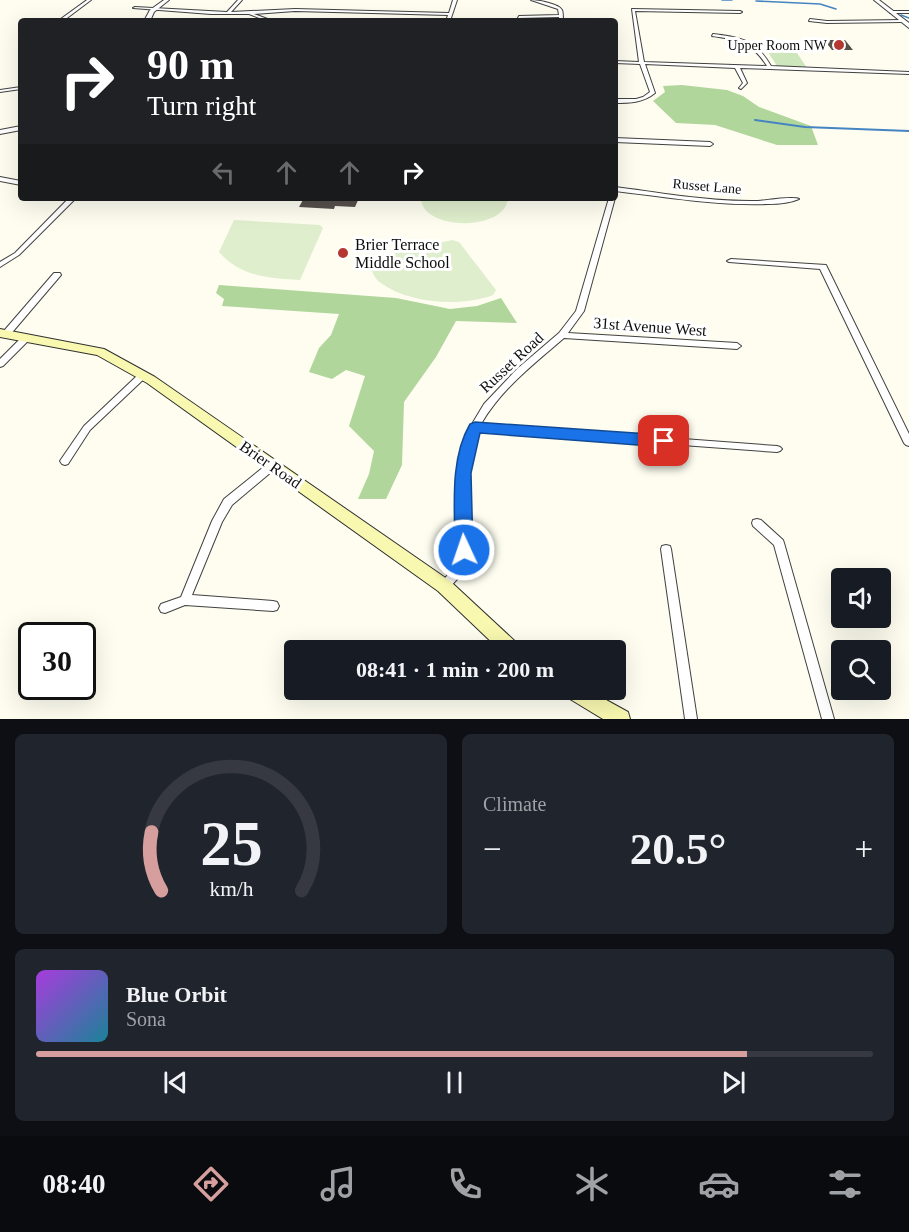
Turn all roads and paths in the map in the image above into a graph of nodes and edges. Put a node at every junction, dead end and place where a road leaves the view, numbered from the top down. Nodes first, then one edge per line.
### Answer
1 (89, 0) edge
2 (167, 0) edge
3 (240, 0) edge
4 (455, 0) edge
5 (533, 0) edge
6 (876, 0) edge
7 (135, 8) dead end
8 (156, 8) junction
9 (559, 8) joint
10 (740, 12) dead end
11 (891, 12) junction
12 (909, 12) edge
13 (228, 13) junction
14 (249, 13) junction
15 (450, 14) junction
16 (519, 17) dead end
17 (64, 18) edge
18 (149, 18) edge
19 (263, 18) edge
20 (449, 18) edge
21 (540, 18) edge
22 (561, 18) edge
23 (810, 20) dead end
24 (903, 21) junction
25 (909, 26) edge
26 (713, 34) dead end
27 (618, 62) edge
28 (642, 63) junction
29 (737, 67) junction
30 (770, 68) junction
31 (909, 73) edge
32 (18, 88) edge
33 (741, 88) dead end
34 (0, 91) edge
35 (618, 101) edge
36 (18, 129) edge
37 (0, 132) edge
38 (618, 140) edge
39 (710, 144) dead end
40 (0, 179) edge
41 (18, 182) edge
42 (618, 189) edge
43 (796, 199) dead end
44 (70, 201) edge
45 (611, 201) edge
46 (731, 261) dead end
47 (0, 265) edge
48 (57, 275) dead end
49 (3, 334) edge
50 (562, 335) junction
51 (26, 338) junction
52 (737, 346) dead end
53 (0, 364) edge
54 (143, 375) junction
55 (475, 428) junction
56 (909, 443) edge
57 (777, 449) dead end
58 (65, 461) dead end
59 (273, 465) junction
60 (758, 522) dead end
61 (666, 549) dead end
62 (444, 586) junction
63 (185, 600) junction
64 (273, 606) dead end
65 (165, 608) dead end
66 (501, 640) edge
67 (588, 700) edge
68 (619, 719) edge
69 (691, 719) edge
70 (828, 719) edge

1 - 17 street
2 - 8 street
3 - 13 street
4 - 15 street
5 - 9 street
6 - 11 street
7 - 8 street
8 - 13 street
8 - 18 street
9 - 22 street
10 - 28 street
11 - 12 street
11 - 24 street
13 - 14 street
14 - 15 street
14 - 19 street
15 - 20 street
16 - 21 street
23 - 24 street
24 - 25 street
26 - 30 street
27 - 28 street
28 - 29 street
28 - 35 street
29 - 30 street
29 - 33 street
30 - 31 street
32 - 34 street
36 - 37 street
38 - 39 street
40 - 41 street
42 - 43 street, Russet Lane
44 - 47 street
45 - 50 street, Russet Road
46 - 56 street
48 - 49 street
49 - 51 main road, Brier Road
50 - 52 street, 31st Avenue West
50 - 55 street, Russet Road
51 - 53 street
51 - 54 main road, Brier Road
54 - 58 street
54 - 59 main road, Brier Road
55 - 57 street
55 - 62 street, Russet Road
59 - 62 main road, Brier Road
59 - 63 street
60 - 70 street
61 - 69 street
62 - 66 main road, Brier Road
63 - 64 street
63 - 65 street
67 - 68 main road

